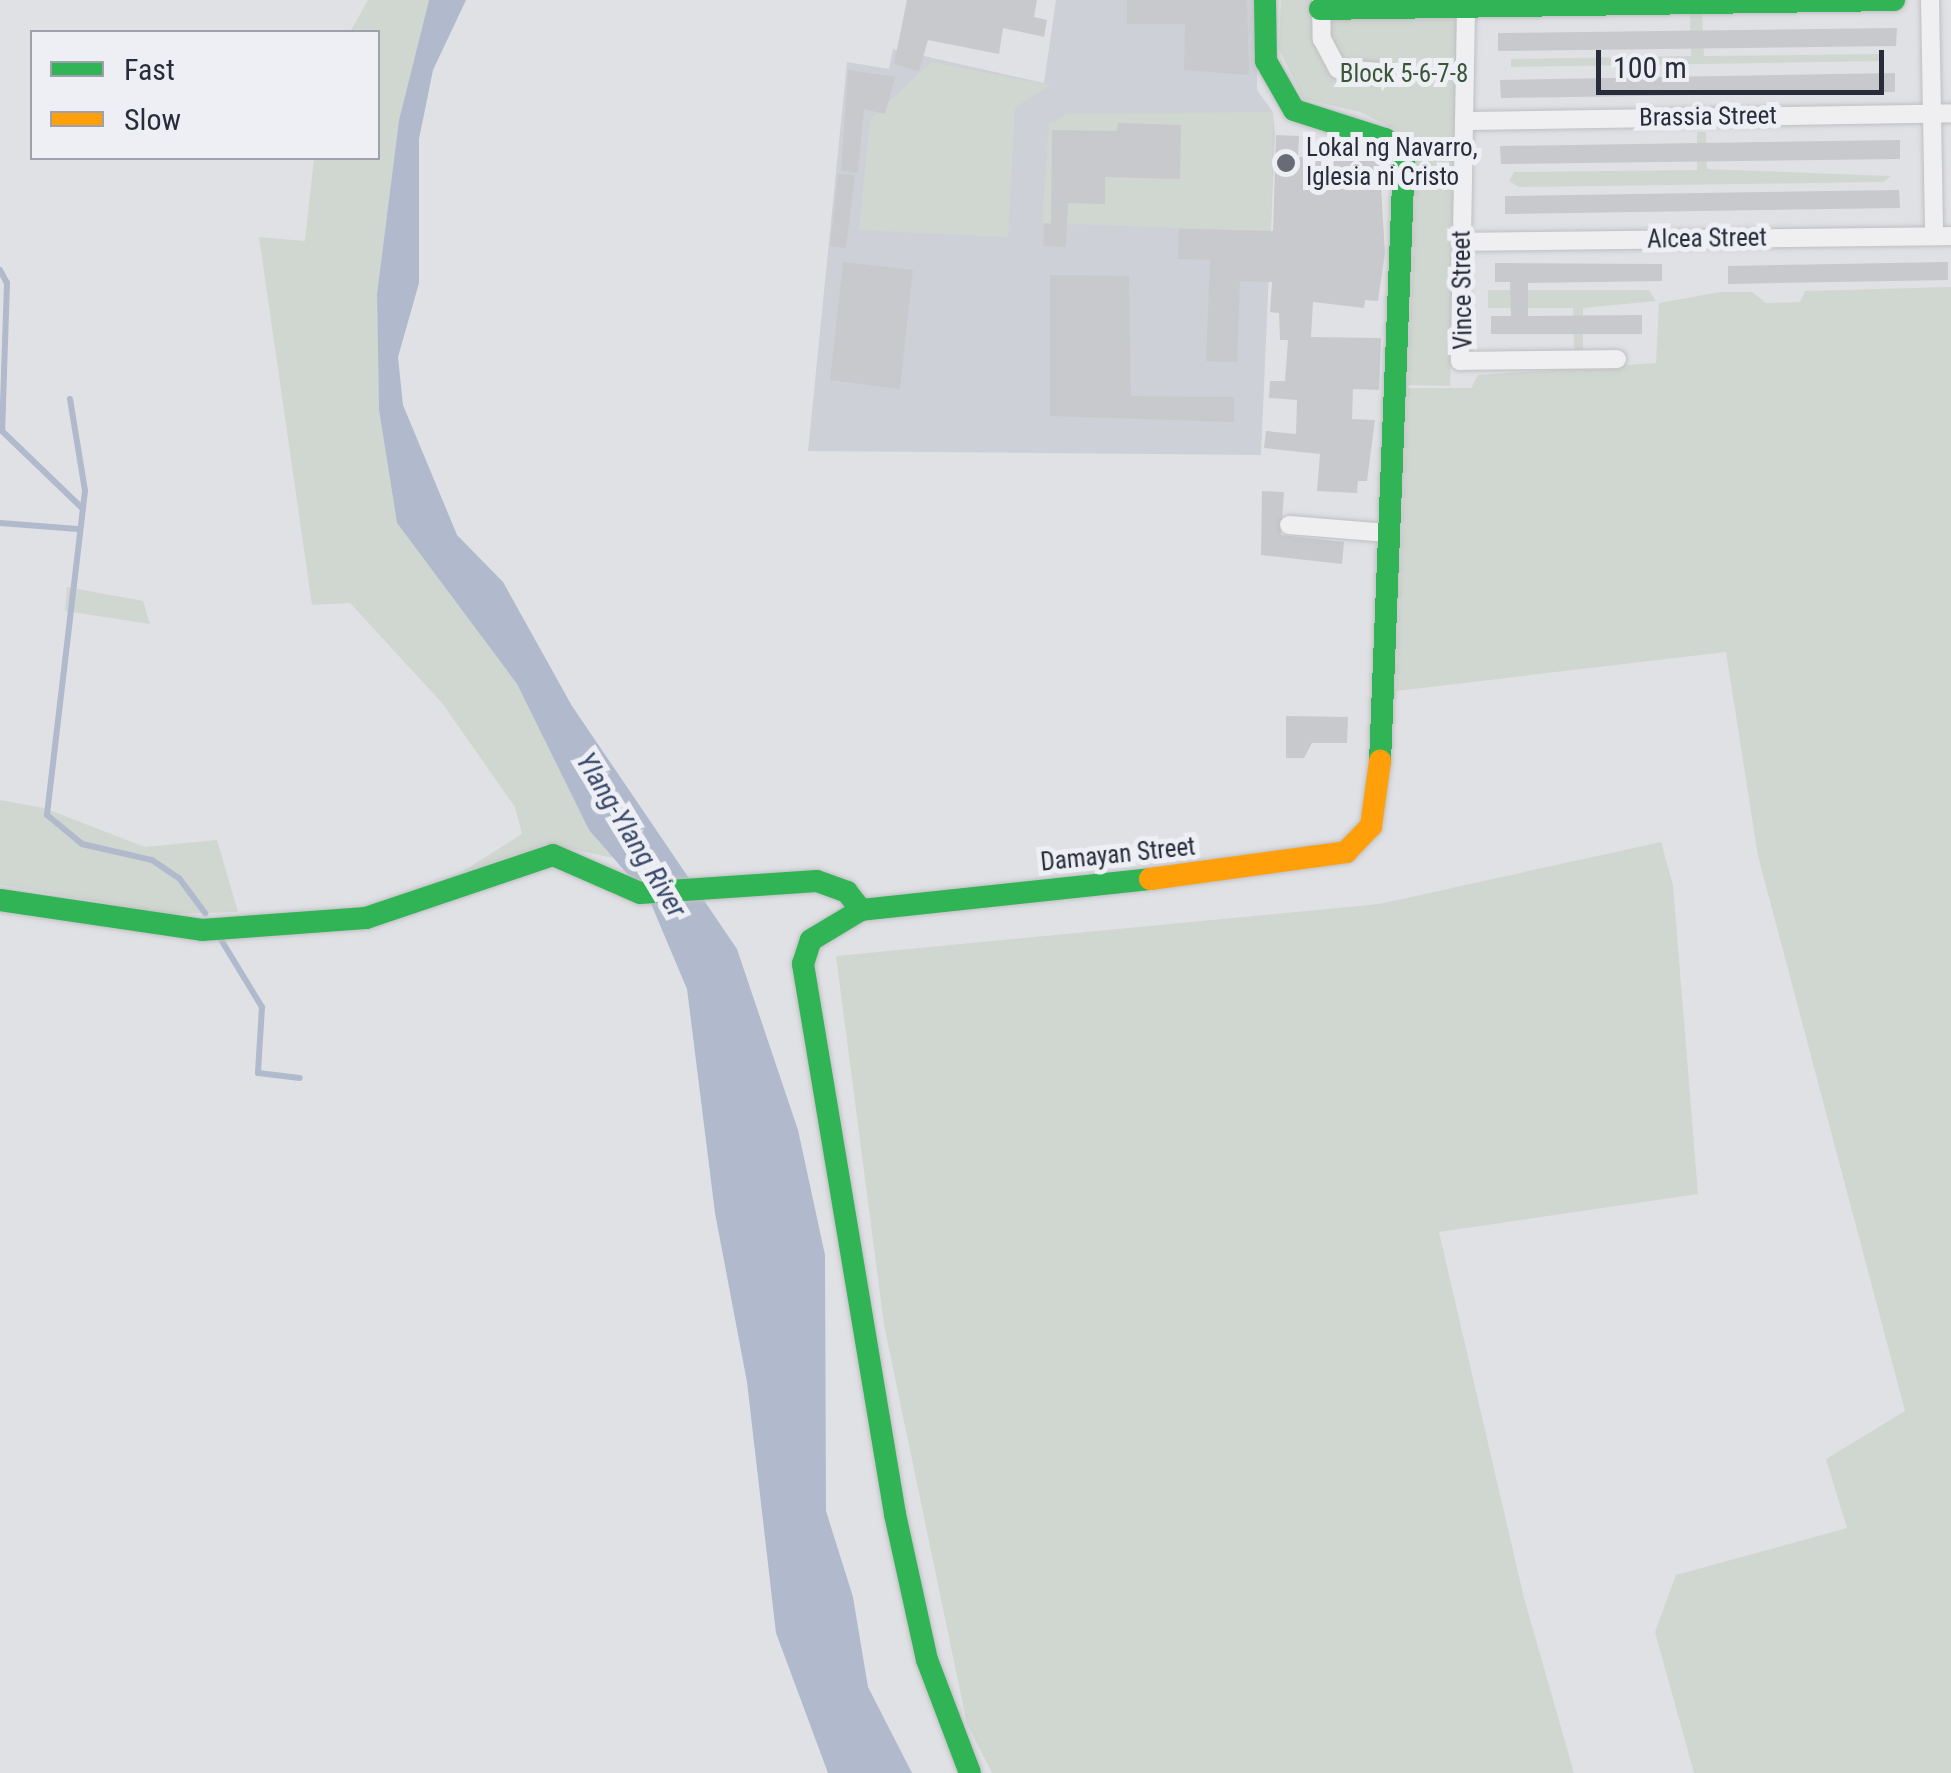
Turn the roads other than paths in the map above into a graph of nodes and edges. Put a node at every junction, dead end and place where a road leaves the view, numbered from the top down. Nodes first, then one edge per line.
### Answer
1 (1265, 0) edge
2 (1894, 0) edge
3 (1930, 0) edge
4 (1320, 4) edge
5 (1466, 8) junction
6 (1377, 72) dead end
7 (1941, 113) edge
8 (1464, 121) junction
9 (1943, 236) edge
10 (1462, 242) junction
11 (1617, 359) dead end
12 (1289, 525) dead end
13 (1388, 533) junction
14 (0, 900) edge
15 (861, 910) junction
16 (970, 1773) edge

1 - 13 street, Damayan Street
2 - 5 street
3 - 7 street
4 - 5 street
4 - 6 street
5 - 8 street, Vince Street
7 - 8 street, Brassia Street
7 - 9 street
8 - 10 street, Vince Street
9 - 10 street, Alcea Street
10 - 11 street, Vince Street
12 - 13 street
13 - 15 street, Damayan Street
14 - 15 street
15 - 16 street, Damayan Street

